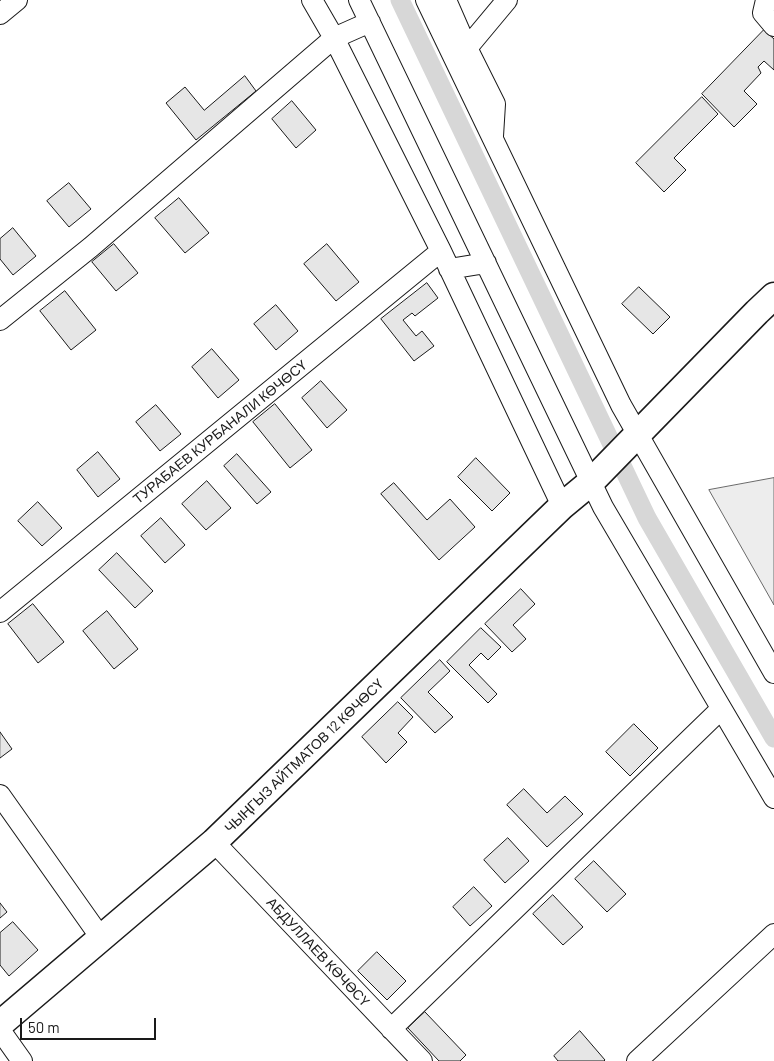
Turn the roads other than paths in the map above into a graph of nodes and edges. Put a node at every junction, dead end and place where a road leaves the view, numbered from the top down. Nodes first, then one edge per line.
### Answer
1 (17, 0) edge
2 (312, 0) edge
3 (359, 0) edge
4 (426, 0) edge
5 (446, 0) edge
6 (507, 0) edge
7 (766, 0) edge
8 (0, 14) edge
9 (370, 22) junction
10 (774, 26) edge
11 (334, 38) junction
12 (466, 48) junction
13 (493, 138) junction
14 (441, 251) junction
15 (486, 263) junction
16 (449, 269) junction
17 (774, 296) edge
18 (0, 320) edge
19 (634, 438) junction
20 (594, 479) junction
21 (562, 506) junction
22 (0, 612) edge
23 (774, 673) edge
24 (721, 709) junction
25 (0, 795) edge
26 (774, 798) edge
27 (214, 842) junction
28 (774, 934) edge
29 (101, 938) junction
30 (0, 1024) edge
31 (391, 1029) junction
32 (0, 1030) edge
33 (22, 1061) edge
34 (422, 1061) edge
35 (637, 1061) edge

1 - 8 street
2 - 11 street
3 - 9 street
4 - 13 street
5 - 12 street
6 - 12 street
7 - 10 street
9 - 11 street
9 - 15 street
11 - 14 street
11 - 18 street
12 - 13 street
13 - 19 street
14 - 16 street
14 - 22 street, ТУРАБАЕВ КУРБАНАЛИ КӨЧӨСҮ
15 - 16 street
15 - 20 street
16 - 21 street
17 - 19 main road, ЧЫҢГЫЗ АЙТМАТОВ 12 КӨЧӨСҮ
19 - 20 main road, ЧЫҢГЫЗ АЙТМАТОВ 12 КӨЧӨСҮ
19 - 23 street
20 - 21 main road, ЧЫҢГЫЗ АЙТМАТОВ 12 КӨЧӨСҮ
20 - 24 street
21 - 27 main road, ЧЫҢГЫЗ АЙТМАТОВ 12 КӨЧӨСҮ
24 - 26 street
24 - 31 street
25 - 29 street
27 - 29 main road, ЧЫҢГЫЗ АЙТМАТОВ 12 КӨЧӨСҮ
27 - 31 street, АБДУЛЛАЕВ КӨЧӨСҮ
28 - 35 street
29 - 30 main road, ЧЫҢГЫЗ АЙТМАТОВ 12 КӨЧӨСҮ
31 - 34 street, АБДУЛЛАЕВ КӨЧӨСҮ
32 - 33 street

